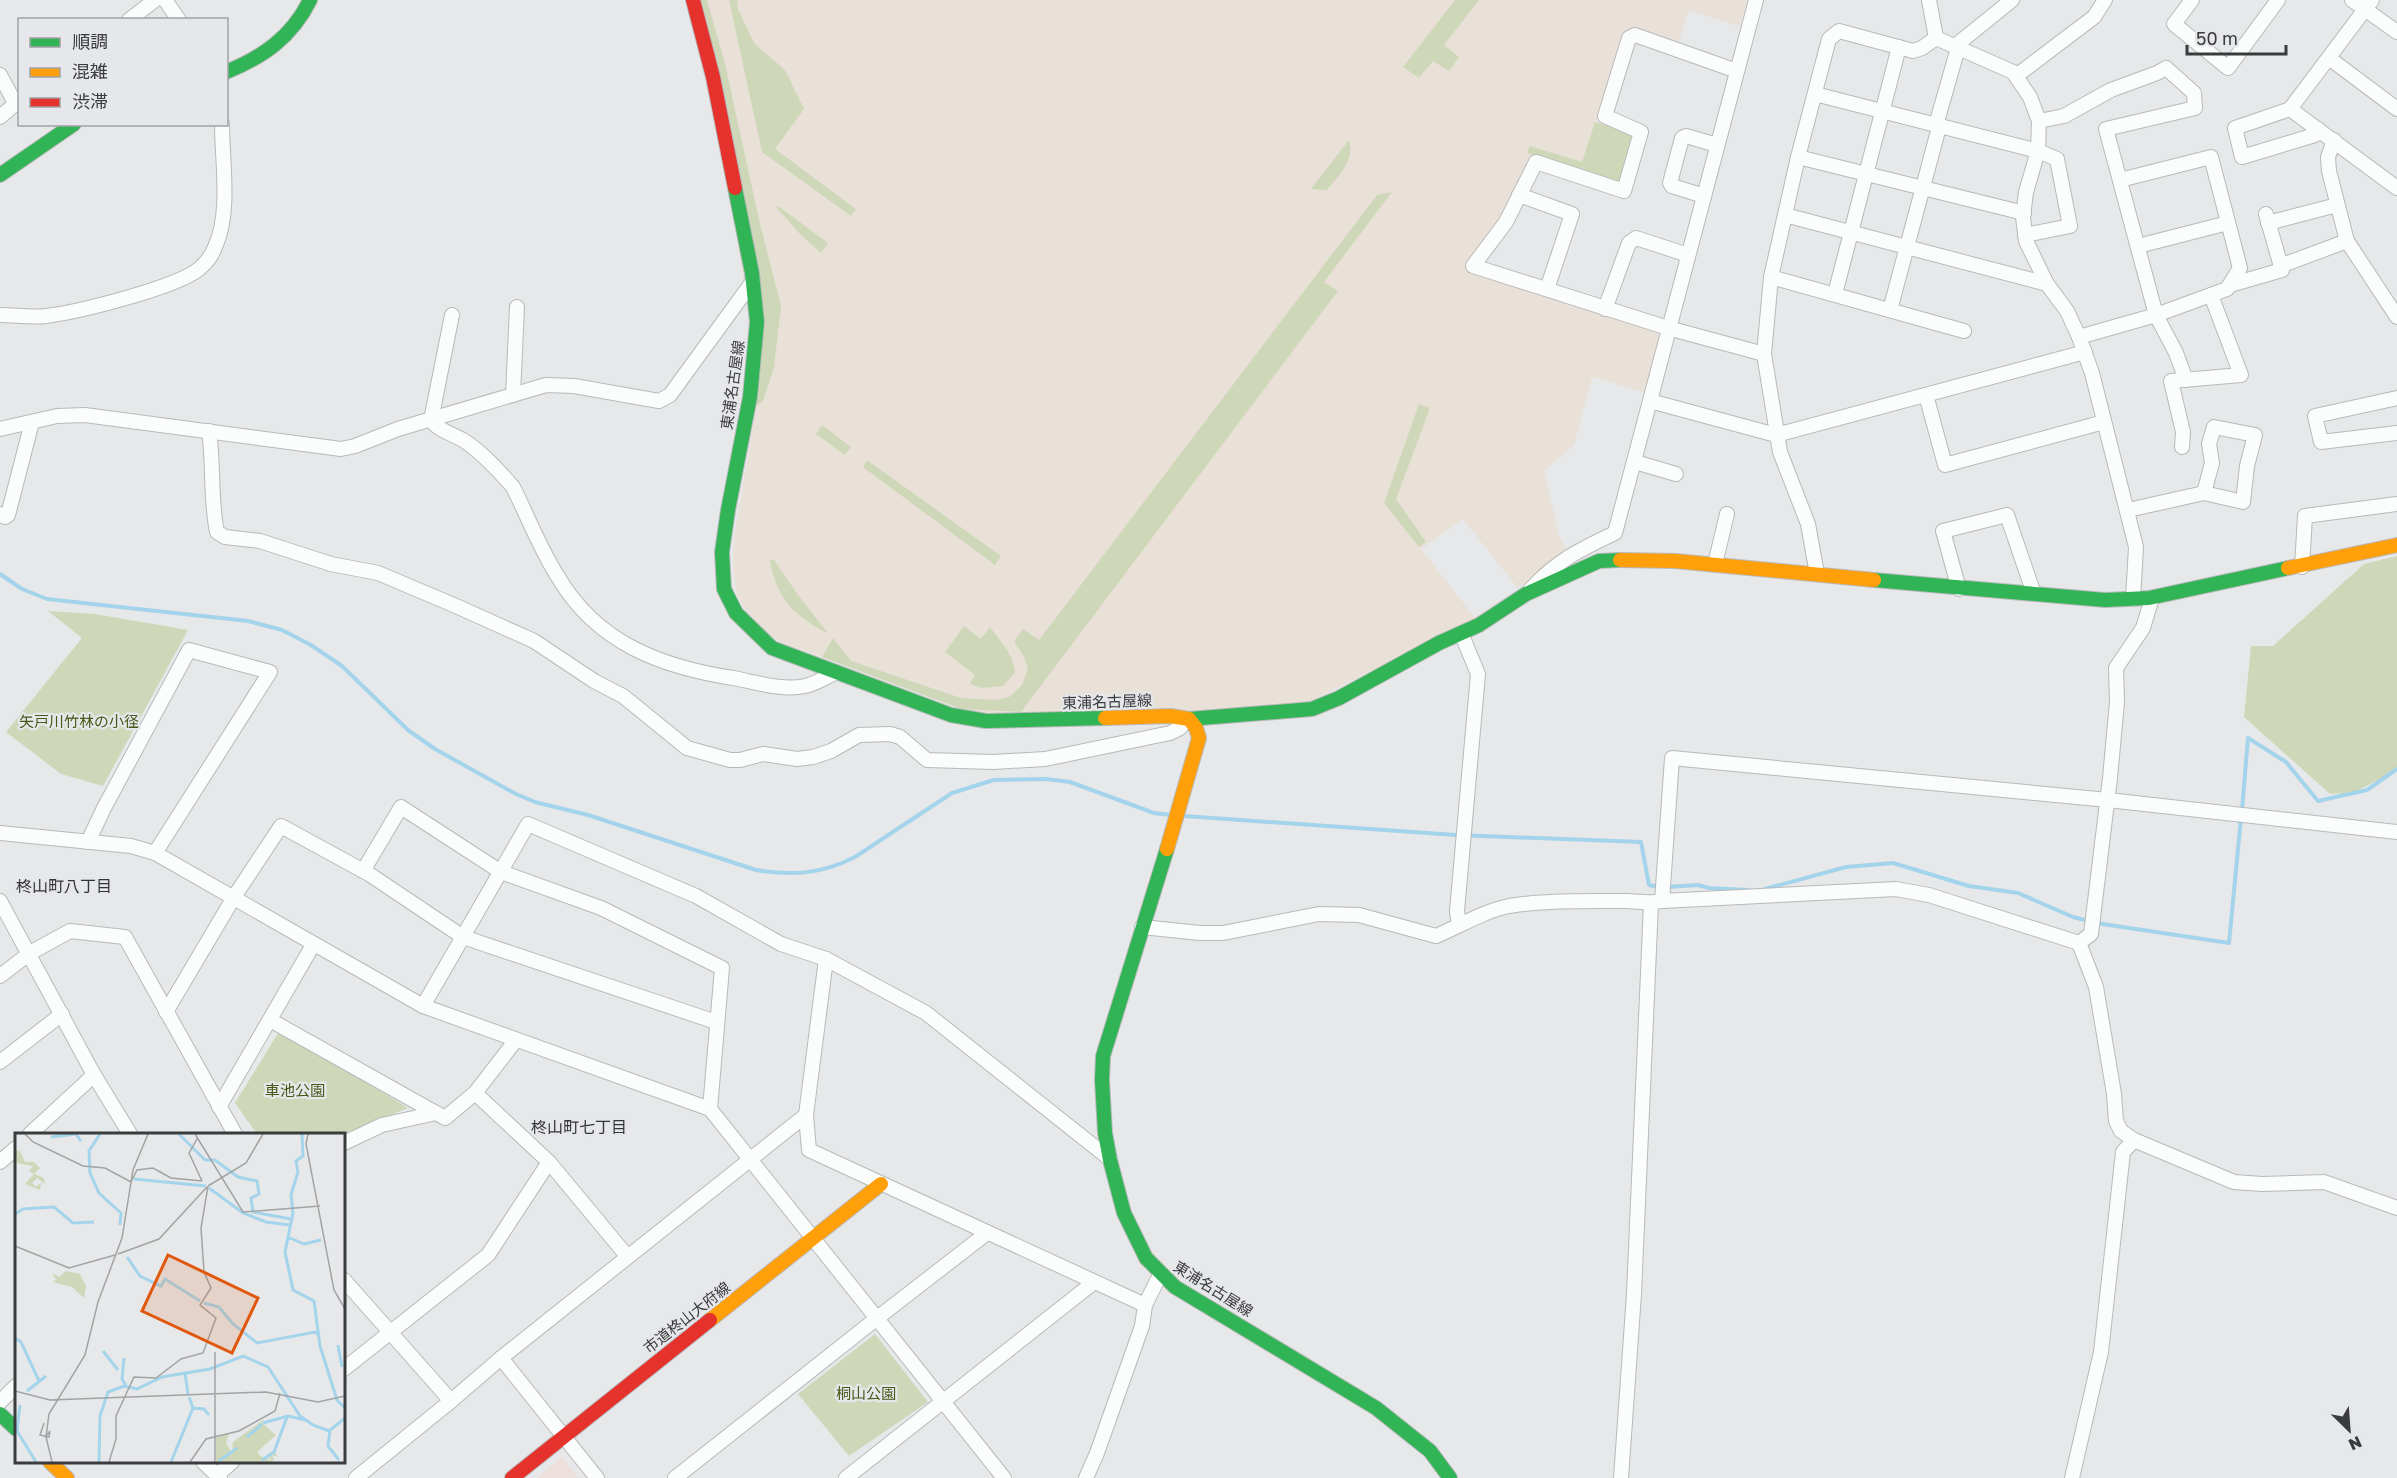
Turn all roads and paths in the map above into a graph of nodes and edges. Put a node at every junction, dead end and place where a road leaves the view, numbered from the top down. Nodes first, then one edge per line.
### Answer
1 (155, 0) edge
2 (165, 0) edge
3 (310, 0) edge
4 (693, 0) edge
5 (1756, 0) edge
6 (1929, 0) edge
7 (2012, 0) edge
8 (2105, 0) edge
9 (2192, 0) edge
10 (2278, 0) edge
11 (2352, 0) edge
12 (2368, 5) edge
13 (132, 18) edge
14 (178, 18) edge
15 (2397, 32) edge
16 (1936, 38) junction
17 (1899, 47) junction
18 (1957, 47) junction
19 (2329, 58) junction
20 (228, 71) edge
21 (1737, 71) junction
22 (0, 75) edge
23 (2016, 76) junction
24 (1815, 94) junction
25 (17, 102) edge
26 (2397, 109) edge
27 (2290, 110) junction
28 (1882, 111) junction
29 (0, 117) edge
30 (2039, 121) junction
31 (1936, 125) junction
32 (71, 126) edge
33 (222, 126) edge
34 (2318, 129) junction
35 (2334, 140) junction
36 (1717, 145) junction
37 (2038, 151) junction
38 (1798, 157) junction
39 (1866, 174) junction
40 (0, 175) edge
41 (2120, 180) junction
42 (1923, 188) junction
43 (2397, 188) edge
44 (1519, 195) junction
45 (1704, 196) junction
46 (2337, 205) junction
47 (2024, 213) junction
48 (1785, 215) junction
49 (2228, 223) junction
50 (1851, 232) junction
51 (2025, 236) junction
52 (2347, 241) junction
53 (2138, 246) junction
54 (1907, 247) junction
55 (1688, 255) junction
56 (2280, 266) junction
57 (1771, 277) junction
58 (753, 281) junction
59 (2046, 284) junction
60 (2230, 285) junction
61 (1547, 289) junction
62 (1835, 294) junction
63 (2211, 295) junction
64 (517, 307) dead end
65 (1605, 309) junction
66 (1890, 310) junction
67 (0, 315) edge
68 (452, 315) dead end
69 (2156, 315) junction
70 (2397, 317) edge
71 (1668, 328) junction
72 (1964, 331) dead end
73 (2079, 337) junction
74 (2085, 352) junction
75 (1764, 354) junction
76 (2186, 380) junction
77 (513, 395) junction
78 (1926, 395) junction
79 (2397, 398) edge
80 (1650, 401) junction
81 (431, 420) junction
82 (32, 422) junction
83 (2104, 423) junction
84 (0, 429) edge
85 (209, 431) junction
86 (2397, 434) edge
87 (1776, 435) junction
88 (2182, 447) dead end
89 (1635, 462) junction
90 (1676, 474) dead end
91 (2204, 493) junction
92 (2397, 504) edge
93 (2128, 510) junction
94 (0, 514) edge
95 (1727, 514) dead end
96 (2397, 545) edge
97 (1715, 564) junction
98 (2302, 567) junction
99 (1817, 574) junction
100 (1959, 589) junction
101 (1526, 594) junction
102 (2034, 594) junction
103 (2152, 598) junction
104 (2133, 599) junction
105 (1461, 633) junction
106 (835, 673) junction
107 (1187, 719) junction
108 (2108, 800) junction
109 (2397, 832) edge
110 (0, 833) edge
111 (88, 842) junction
112 (155, 853) junction
113 (363, 871) junction
114 (501, 872) junction
115 (1660, 895) junction
116 (234, 897) junction
117 (0, 901) edge
118 (1459, 925) junction
119 (1142, 927) junction
120 (463, 937) junction
121 (2079, 943) junction
122 (313, 945) junction
123 (30, 953) junction
124 (826, 959) junction
125 (0, 976) edge
126 (423, 1006) junction
127 (166, 1012) junction
128 (62, 1014) junction
129 (270, 1020) junction
130 (716, 1022) junction
131 (516, 1040) junction
132 (0, 1062) edge
133 (94, 1075) junction
134 (475, 1093) junction
135 (219, 1107) junction
136 (710, 1109) junction
137 (436, 1113) junction
138 (806, 1115) junction
139 (31, 1133) edge
140 (129, 1133) edge
141 (234, 1133) edge
142 (2134, 1140) junction
143 (345, 1143) edge
144 (15, 1149) edge
145 (1110, 1159) junction
146 (752, 1160) junction
147 (0, 1162) edge
148 (549, 1162) junction
149 (881, 1184) junction
150 (2397, 1208) edge
151 (987, 1233) junction
152 (814, 1239) junction
153 (627, 1256) junction
154 (1160, 1275) junction
155 (345, 1281) edge
156 (1093, 1283) junction
157 (1145, 1305) junction
158 (876, 1318) junction
159 (388, 1332) junction
160 (501, 1358) junction
161 (345, 1368) edge
162 (15, 1387) edge
163 (451, 1401) junction
164 (0, 1402) edge
165 (945, 1402) junction
166 (0, 1414) edge
167 (15, 1428) edge
168 (563, 1437) junction
169 (52, 1463) edge
170 (205, 1463) edge
171 (230, 1463) edge
172 (218, 1476) edge
173 (67, 1478) edge
174 (357, 1478) edge
175 (512, 1478) edge
176 (597, 1478) edge
177 (675, 1478) edge
178 (846, 1478) edge
179 (1004, 1478) edge
180 (1086, 1478) edge
181 (1450, 1478) edge
182 (1621, 1478) edge
183 (2072, 1478) edge

1 - 13 street
2 - 14 street
3 - 20 main road
4 - 58 main road, 東浦名古屋線
5 - 21 street
6 - 16 street
7 - 18 street
8 - 23 street
9 - 10 street
11 - 12 street
12 - 15 street
12 - 19 street
16 - 17 street
16 - 18 street
17 - 24 street
17 - 28 street
18 - 23 street
18 - 31 street
19 - 26 street
19 - 27 street
21 - 36 street
21 - 44 street
22 - 25 street
23 - 30 street
24 - 28 street
24 - 38 street
25 - 29 street
27 - 34 street
27 - 34 street
28 - 31 street
28 - 39 street
30 - 37 street
30 - 41 street
31 - 37 street
31 - 42 street
32 - 40 main road
33 - 67 street
34 - 35 street
35 - 43 street
35 - 46 street
36 - 45 street
36 - 45 street
37 - 47 street
37 - 51 street
38 - 39 street
38 - 48 street
39 - 42 street
39 - 50 street
41 - 49 street
41 - 53 street
42 - 47 street
42 - 54 street
44 - 61 street
44 - 61 street
45 - 55 street
46 - 52 street
46 - 56 street
47 - 51 street
48 - 50 street
48 - 57 street
49 - 53 street
49 - 60 street
50 - 54 street
50 - 62 street
51 - 59 street
52 - 56 street
52 - 70 street
53 - 69 street
54 - 59 street
54 - 66 street
55 - 65 street
55 - 71 street
56 - 60 street
57 - 62 street
57 - 75 street
58 - 77 street
58 - 106 main road, 東浦名古屋線
59 - 73 street
60 - 63 street
61 - 65 street
62 - 66 street
63 - 69 street
63 - 76 street
64 - 77 street
65 - 71 street
66 - 72 street
68 - 81 street
69 - 73 street
69 - 76 street
71 - 75 street
71 - 80 street
73 - 74 street
74 - 78 street
74 - 83 street
75 - 87 street
76 - 88 street
77 - 81 street
78 - 83 street
78 - 87 street
79 - 86 street
80 - 87 street
80 - 89 street
81 - 85 street
81 - 106 street
82 - 84 street
82 - 85 street
82 - 94 street
83 - 93 street
85 - 107 street
87 - 99 street
89 - 90 street
89 - 101 street
91 - 91 street
91 - 93 street
92 - 98 street
93 - 104 street
95 - 97 street
96 - 98 main road
97 - 99 main road
97 - 101 main road
98 - 103 main road
99 - 100 main road
100 - 102 main road
100 - 102 street
101 - 105 main road
102 - 104 main road
103 - 104 main road
103 - 108 street
105 - 107 main road
105 - 118 street
106 - 107 main road, 東浦名古屋線
107 - 119 main road, 東浦名古屋線
108 - 109 street
108 - 115 street
108 - 121 street
110 - 111 street
111 - 112 street
111 - 112 street
112 - 116 street
113 - 114 street
113 - 116 street
113 - 120 street
114 - 120 street
114 - 124 street
114 - 130 street
115 - 118 street
115 - 121 street
115 - 182 street
116 - 122 street
116 - 127 street
117 - 123 street
118 - 119 street
119 - 145 main road, 東浦名古屋線
120 - 126 street
120 - 130 street
121 - 142 street
122 - 126 street
122 - 129 street
123 - 125 street
123 - 127 street
123 - 128 street
124 - 138 street
124 - 145 street
126 - 131 street
127 - 135 street
128 - 132 street
128 - 133 street
129 - 135 street
129 - 137 street
130 - 136 street
131 - 134 street
131 - 136 street
133 - 139 street
133 - 140 street
134 - 137 street
134 - 148 street
135 - 141 street
136 - 146 street
137 - 143 street
138 - 146 street
138 - 149 street
142 - 150 street
142 - 183 street
144 - 147 street
145 - 154 main road, 東浦名古屋線
146 - 152 street
146 - 153 street
148 - 153 street
148 - 159 street
149 - 151 street
149 - 152 main road, 市道柊山大府線
151 - 156 street
151 - 158 street
152 - 158 street
152 - 168 main road, 市道柊山大府線
153 - 160 street
154 - 157 street
154 - 181 main road, 東浦名古屋線
155 - 159 street
156 - 157 street
156 - 165 street
157 - 180 street
158 - 165 street
158 - 177 street
159 - 161 street
159 - 163 street
160 - 163 street
160 - 168 street
162 - 164 street
163 - 174 street
165 - 178 street
165 - 179 street
166 - 167 main road
168 - 175 main road, 市道柊山大府線
168 - 176 street
169 - 173 main road
170 - 172 street
171 - 172 street

